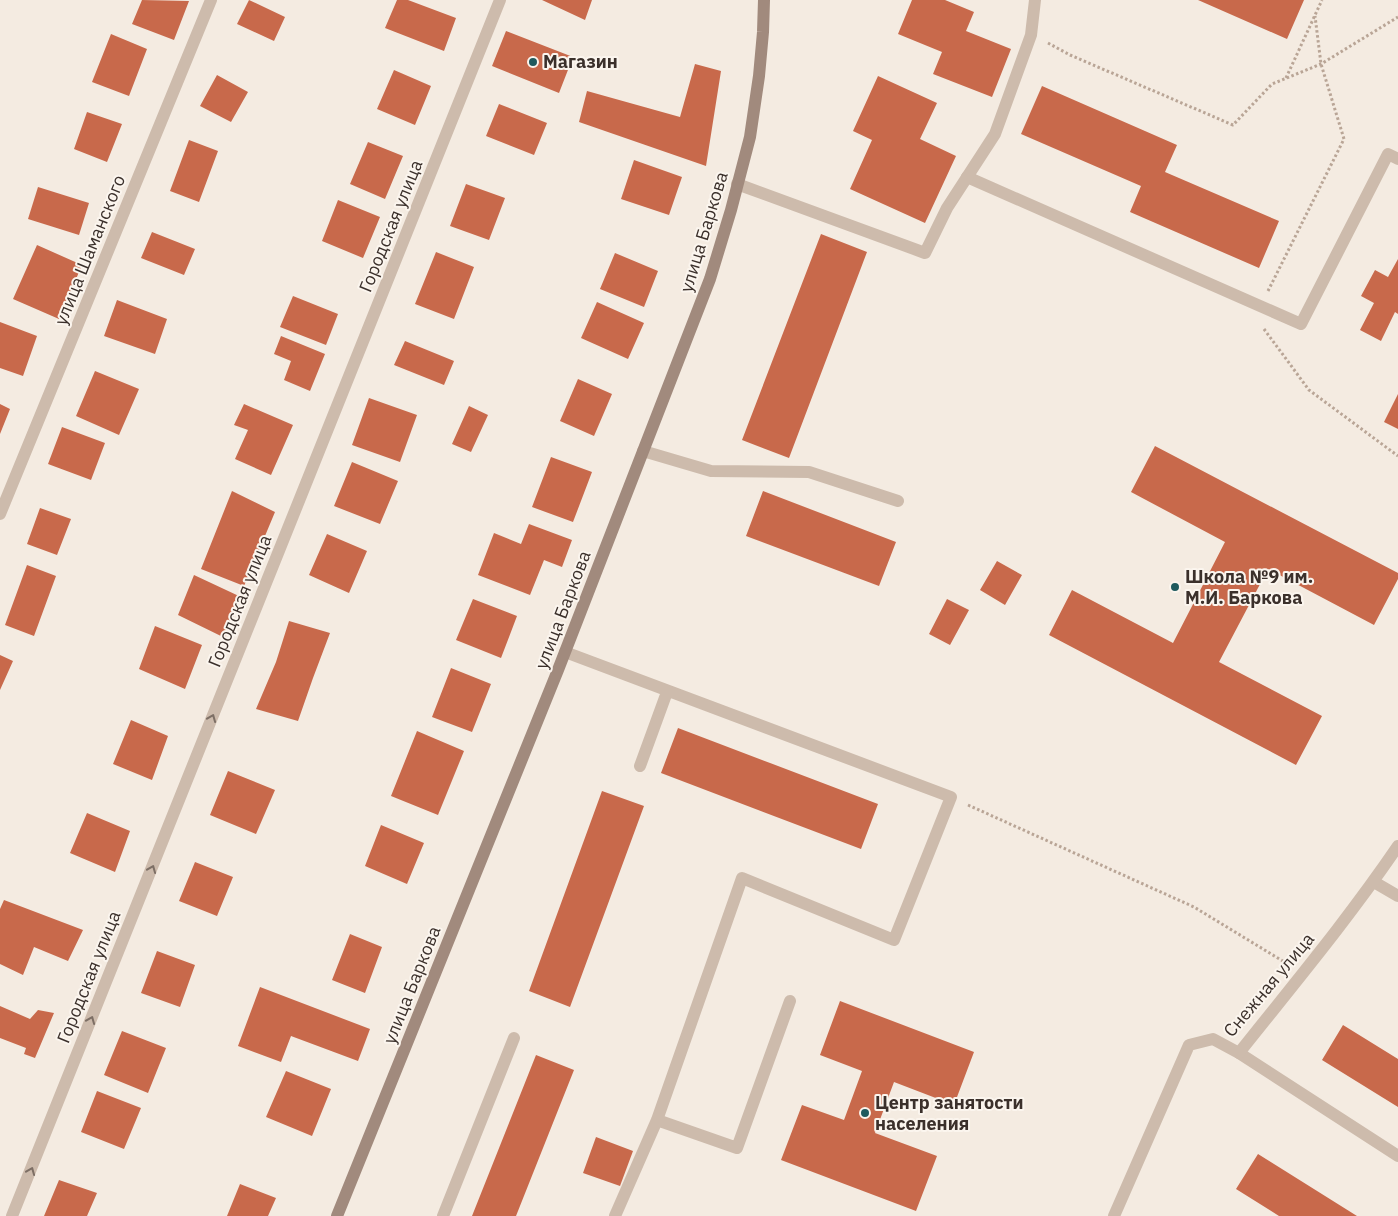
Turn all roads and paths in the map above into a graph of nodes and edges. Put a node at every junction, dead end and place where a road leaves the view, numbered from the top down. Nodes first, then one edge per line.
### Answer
1 (212, 0) edge
2 (500, 0) edge
3 (764, 0) edge
4 (1036, 0) edge
5 (1322, 0) edge
6 (1398, 17) edge
7 (1032, 35) junction
8 (1286, 78) junction
9 (1398, 159) edge
10 (967, 177) junction
11 (738, 184) junction
12 (644, 451) junction
13 (898, 501) dead end
14 (0, 514) edge
15 (565, 652) junction
16 (667, 692) junction
17 (640, 766) dead end
18 (951, 797) junction
19 (1398, 846) edge
20 (1374, 882) junction
21 (1398, 896) edge
22 (1303, 973) junction
23 (790, 1001) dead end
24 (514, 1038) dead end
25 (1239, 1053) junction
26 (657, 1120) junction
27 (1398, 1156) edge
28 (12, 1216) edge
29 (337, 1216) edge
30 (443, 1216) edge
31 (615, 1216) edge
32 (1114, 1216) edge

1 - 14 street, улица Шаманского
28 -> 2 street, Городская улица
3 - 11 main road, улица Баркова
4 - 7 street
5 - 8 path
6 - 8 path
7 - 8 path
7 - 10 street
9 - 10 street
10 - 11 street
11 - 12 main road, улица Баркова
12 - 13 street
12 - 15 main road, улица Баркова
15 - 16 street
15 - 29 main road, улица Баркова
16 - 17 street
16 - 18 street
18 - 22 path
18 - 26 street
19 - 20 street, Снежная улица
20 - 21 street
20 - 22 street, Снежная улица
22 - 25 street, Снежная улица
23 - 26 street
24 - 30 street
25 - 27 street
25 - 32 street, Снежная улица
26 - 31 street

